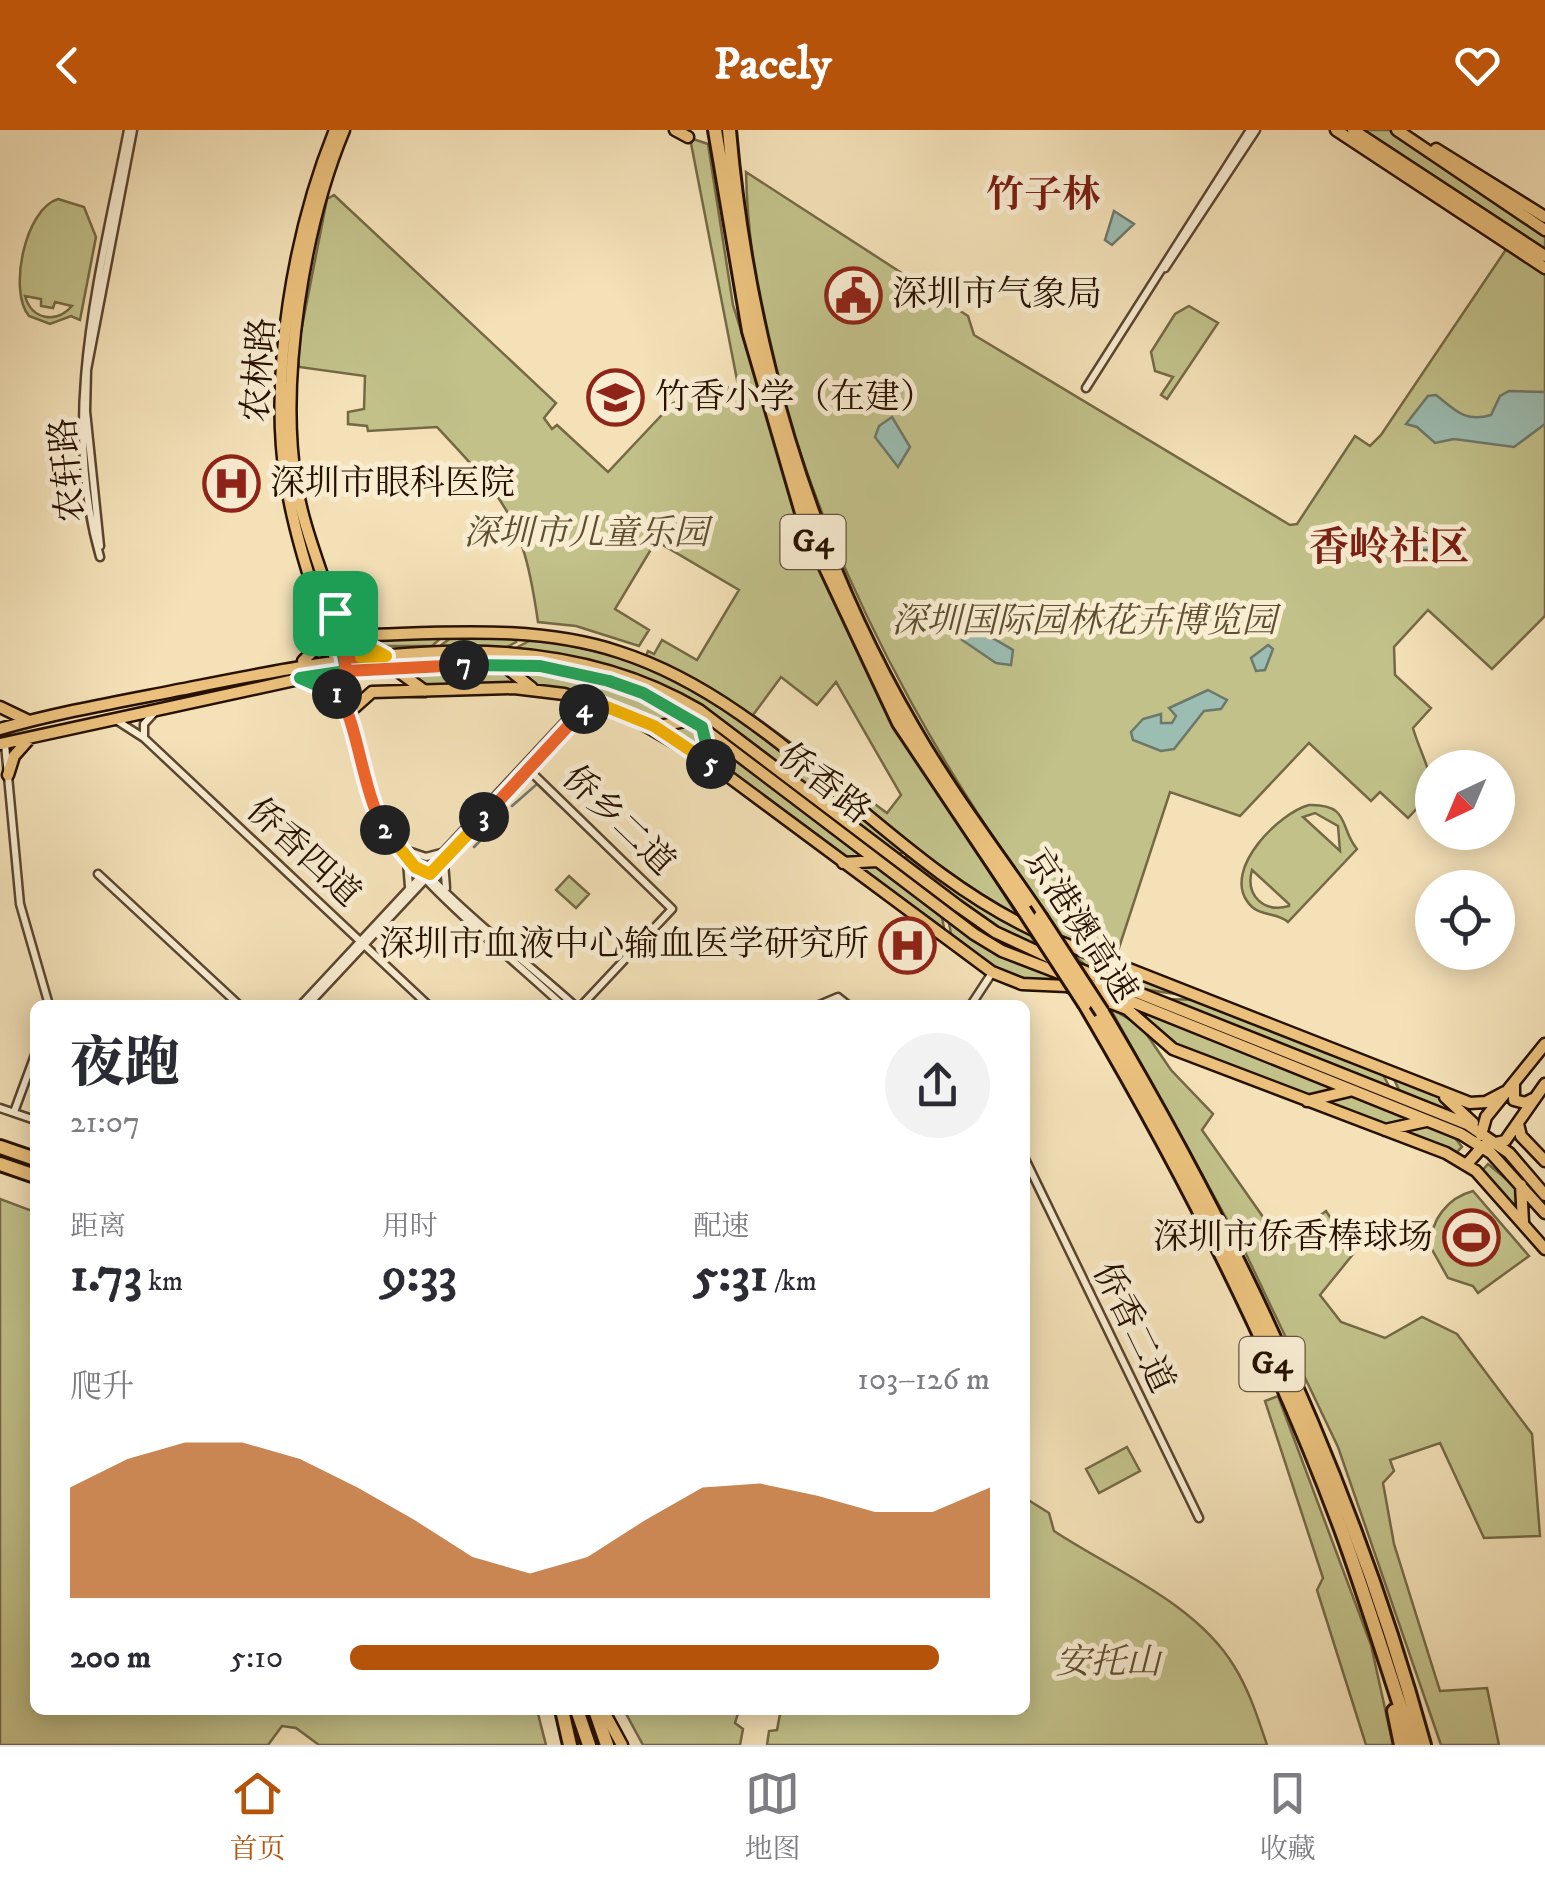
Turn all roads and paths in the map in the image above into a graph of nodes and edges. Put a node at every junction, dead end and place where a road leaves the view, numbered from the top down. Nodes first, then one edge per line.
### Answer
1 (131, 130) edge
2 (335, 130) edge
3 (344, 130) edge
4 (675, 130) edge
5 (714, 130) edge
6 (1253, 130) edge
7 (1336, 130) edge
8 (1353, 130) edge
9 (1402, 133) edge
10 (730, 134) edge
11 (688, 136) dead end
12 (1420, 174) junction
13 (1455, 208) junction
14 (1545, 218) edge
15 (1545, 230) edge
16 (1545, 256) edge
17 (1545, 268) edge
18 (1086, 388) dead end
19 (335, 613) junction
20 (324, 620) junction
21 (346, 631) junction
22 (456, 633) junction
23 (538, 635) junction
24 (495, 652) junction
25 (422, 654) junction
26 (386, 656) junction
27 (340, 658) junction
28 (502, 664) junction
29 (296, 666) junction
30 (394, 668) junction
31 (343, 671) junction
32 (300, 678) junction
33 (533, 689) junction
34 (425, 691) junction
35 (573, 696) junction
36 (592, 701) junction
37 (0, 707) edge
38 (159, 708) junction
39 (350, 708) junction
40 (110, 718) junction
41 (38, 720) junction
42 (697, 724) junction
43 (654, 726) junction
44 (0, 727) edge
45 (37, 734) junction
46 (144, 738) junction
47 (2, 743) edge
48 (713, 765) junction
49 (528, 769) junction
50 (4, 770) edge
51 (818, 777) junction
52 (828, 807) junction
53 (402, 846) junction
54 (446, 853) junction
55 (919, 853) junction
56 (404, 856) junction
57 (894, 856) junction
58 (880, 862) junction
59 (843, 864) junction
60 (98, 874) dead end
61 (426, 874) junction
62 (447, 893) junction
63 (407, 895) junction
64 (942, 908) junction
65 (948, 941) junction
66 (362, 944) junction
67 (992, 972) junction
68 (1145, 994) junction
69 (1202, 999) junction
70 (48, 1000) edge
71 (234, 1000) edge
72 (309, 1000) edge
73 (423, 1000) edge
74 (557, 1000) edge
75 (572, 1000) edge
76 (583, 1000) edge
77 (974, 1000) edge
78 (1545, 1044) edge
79 (30, 1069) edge
80 (1519, 1074) junction
81 (1545, 1084) edge
82 (1436, 1090) junction
83 (1355, 1091) junction
84 (1505, 1092) junction
85 (1536, 1097) junction
86 (1307, 1101) junction
87 (0, 1108) edge
88 (14, 1112) junction
89 (30, 1118) edge
90 (1429, 1121) junction
91 (1518, 1124) junction
92 (1384, 1130) junction
93 (1480, 1130) junction
94 (1499, 1144) junction
95 (1483, 1146) junction
96 (0, 1147) edge
97 (30, 1157) edge
98 (1544, 1161) edge
99 (0, 1164) edge
100 (1468, 1164) junction
101 (1030, 1169) edge
102 (30, 1174) edge
103 (1521, 1184) junction
104 (1545, 1195) edge
105 (1545, 1212) edge
106 (1525, 1226) junction
107 (1545, 1249) edge
108 (1200, 1518) dead end
109 (1378, 1614) junction
110 (563, 1715) edge
111 (579, 1715) edge
112 (597, 1715) edge
113 (606, 1715) edge
114 (570, 1745) edge
115 (589, 1745) edge
116 (607, 1745) edge
117 (622, 1745) edge
118 (1401, 1745) edge
119 (1413, 1745) edge
120 (1424, 1745) edge
121 (1434, 1745) edge

1 - 1 street, 农轩路
2 - 20 main road, 农林路
3 - 19 main road, 农林路
4 - 11 main road
5 - 109 highway, 京港澳高速 / G4, bridge
6 - 18 street
7 - 13 main road
8 - 12 main road
9 - 14 main road
9 - 15 main road
10 - 109 highway, 京港澳高速 / G4, bridge
12 - 13 main road
12 - 16 main road
13 - 17 main road
19 - 21 main road
19 - 27 main road, 农林路
20 - 27 main road, 农林路
20 - 29 main road
21 - 22 main road
21 - 26 main road
22 - 23 main road
22 - 25 main road
23 - 24 main road
23 - 51 main road
24 - 25 main road, 侨香路
24 - 52 main road, 侨香路
25 - 26 main road, 侨香路
26 - 27 main road, 侨香路
27 - 29 main road, 侨香路
27 - 31 main road, 农林路
28 - 30 main road, 侨香路
28 - 33 main road
28 - 42 main road, 侨香路
29 - 41 main road, 侨香路
30 - 31 main road, 侨香路
30 - 34 main road
31 - 32 main road, 侨香路
31 - 39 street
32 - 38 main road, 侨香路
32 - 39 main road
33 - 34 main road
33 - 35 main road
34 - 39 main road
35 - 36 main road
35 - 54 street
36 - 43 main road
36 - 49 street
37 - 41 main road
38 - 40 main road, 侨香路
38 - 46 street
39 - 53 street
39 - 56 street
40 - 45 main road, 侨香路
40 - 46 street, 侨香四道
41 - 44 main road, 侨香路
42 - 43 main road
42 - 48 main road
42 - 58 main road, 侨香路
43 - 48 main road
44 - 47 main road
45 - 47 main road, 侨香路
45 - 50 main road
46 - 66 street, 侨香四道
47 - 50 street
48 - 59 main road
49 - 54 street
49 - 76 street, 侨乡二道
50 - 70 street
51 - 52 main road
51 - 55 main road
52 - 57 main road, 侨香路
53 - 54 street
53 - 61 street
54 - 61 street
54 - 62 street
55 - 57 main road
55 - 69 main road
56 - 61 street
56 - 63 street
57 - 68 main road, 侨香路
58 - 59 main road
58 - 64 main road, 侨香路
59 - 65 main road
60 - 71 street
61 - 62 street
61 - 63 street
62 - 63 street
62 - 74 street
62 - 75 street
63 - 66 street
64 - 65 main road
64 - 83 main road, 侨香路
65 - 67 main road
66 - 72 street
66 - 73 street, 侨香四道
67 - 77 street
67 - 86 main road
68 - 69 main road
68 - 93 main road, 侨香路
69 - 82 main road
78 - 80 main road
79 - 88 street
80 - 84 main road
80 - 85 main road
81 - 85 main road
82 - 84 main road
82 - 93 main road
83 - 86 main road
83 - 90 main road, 侨香路
84 - 93 main road
85 - 91 main road
86 - 92 main road
87 - 88 street
88 - 89 street
90 - 92 main road
90 - 95 main road, 侨香路
91 - 94 main road
91 - 98 main road
92 - 100 main road
93 - 94 main road, 侨香路
93 - 95 main road
94 - 95 main road
94 - 104 main road, 侨香路
95 - 100 main road
95 - 103 main road, 侨香路
96 - 97 highway
99 - 102 highway
100 - 106 main road
101 - 108 street, 侨香二道
103 - 105 main road, 侨香路
103 - 106 main road
106 - 107 main road
109 - 118 highway
109 - 119 highway, 京港澳高速 / G4
109 - 120 highway, 京港澳高速 / G4
109 - 121 highway
110 - 114 highway
111 - 115 highway
112 - 116 highway
113 - 117 main road

